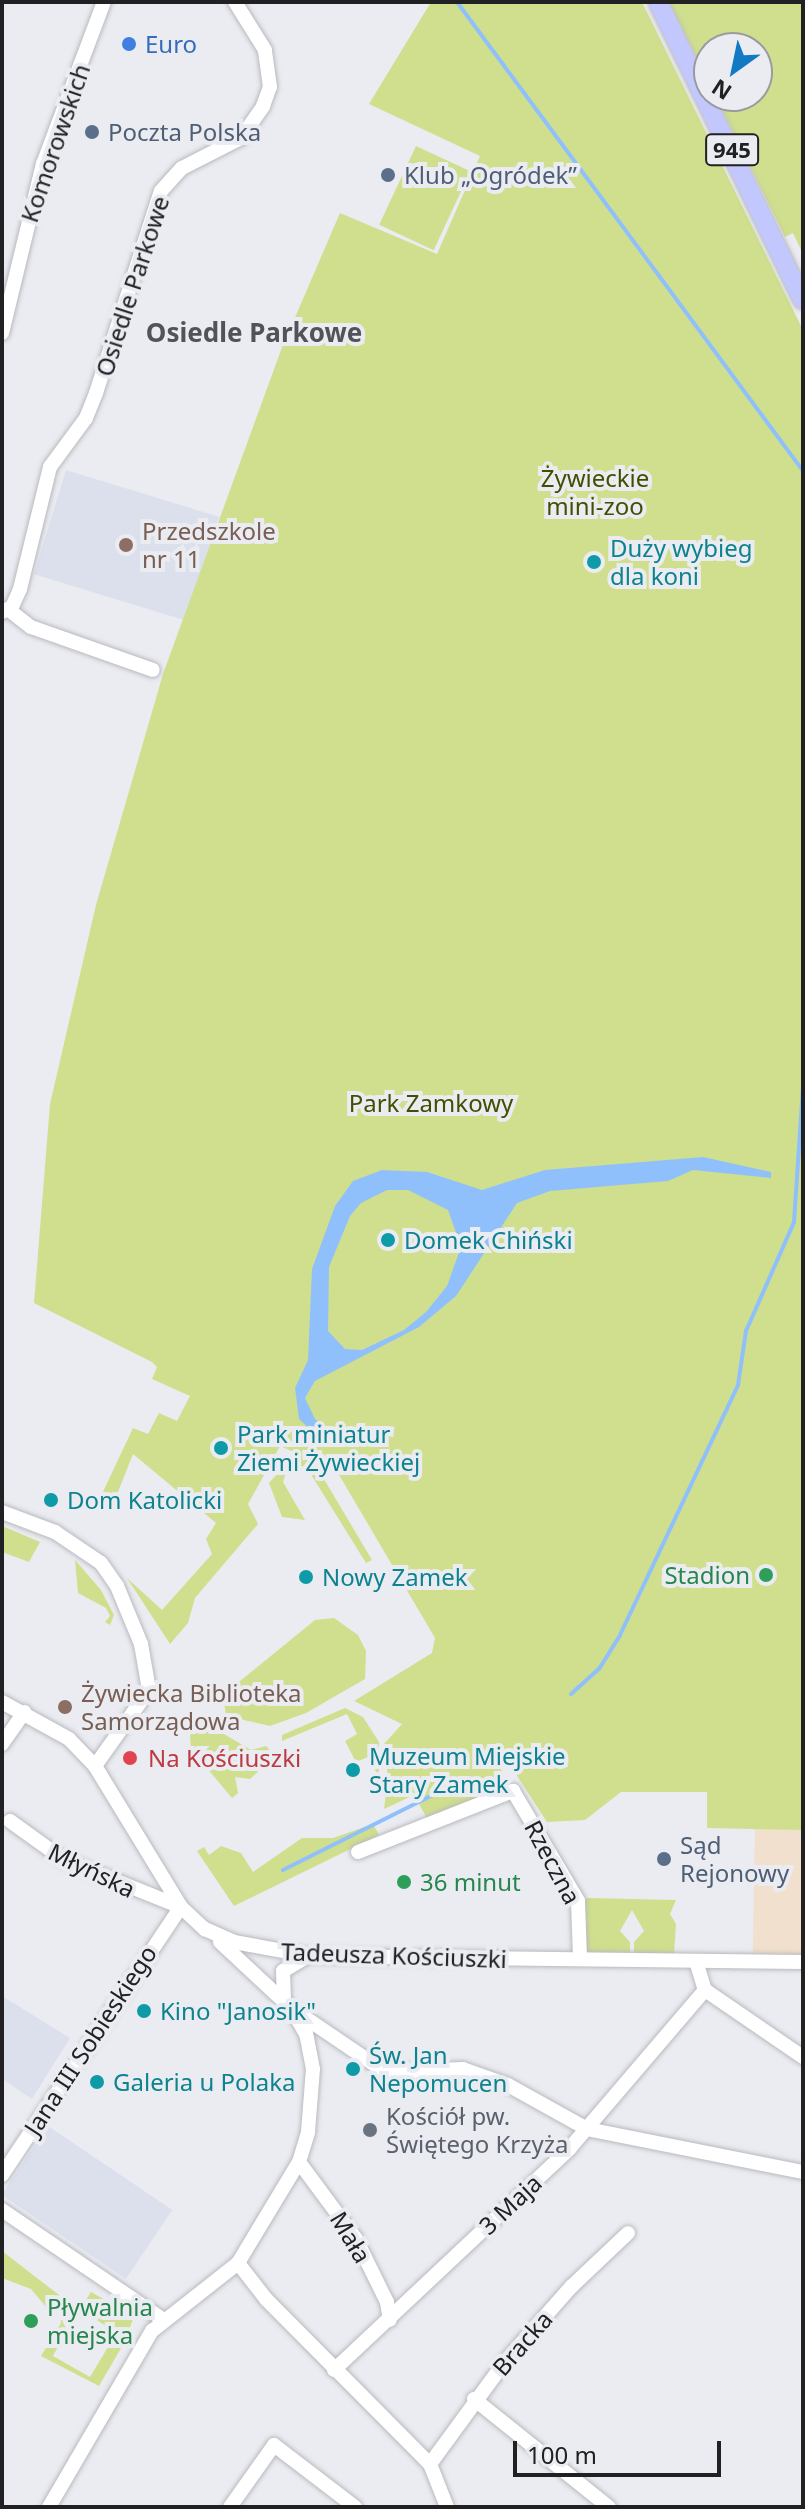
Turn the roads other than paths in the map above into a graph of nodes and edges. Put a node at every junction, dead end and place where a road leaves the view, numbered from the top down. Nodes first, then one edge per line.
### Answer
1 (104, 2) edge
2 (235, 2) edge
3 (658, 2) edge
4 (803, 300) edge
5 (3, 326) edge
6 (6, 611) edge
7 (153, 670) dead end
8 (2, 1512) edge
9 (2, 1702) edge
10 (24, 1712) junction
11 (2, 1744) edge
12 (95, 1766) junction
13 (10, 1821) dead end
14 (358, 1852) dead end
15 (181, 1907) junction
16 (209, 1931) junction
17 (310, 1956) junction
18 (580, 1959) junction
19 (696, 1961) junction
20 (803, 1962) edge
21 (705, 1990) junction
22 (288, 2004) junction
23 (343, 2046) junction
24 (803, 2057) edge
25 (313, 2069) junction
26 (587, 2129) junction
27 (299, 2162) junction
28 (803, 2172) edge
29 (2, 2175) edge
30 (2, 2210) edge
31 (628, 2233) dead end
32 (238, 2263) junction
33 (164, 2320) junction
34 (390, 2320) junction
35 (334, 2370) junction
36 (474, 2399) junction
37 (430, 2464) junction
38 (49, 2507) edge
39 (230, 2507) edge
40 (355, 2507) edge
41 (447, 2507) edge
42 (609, 2507) edge

1 - 5 street, Komorowskich
2 - 6 street, Osiedle Parkowe
3 - 4 main road, 945
6 - 7 street, Osiedle Parkowe
8 - 12 street
9 - 10 street, Tadeusza Kościuszki
10 - 11 street
10 - 12 street, Tadeusza Kościuszki
12 - 15 street, Tadeusza Kościuszki
13 - 15 street, Młyńska
14 - 18 street, Rzeczna
15 - 16 street, Tadeusza Kościuszki
15 - 29 street, Jana III Sobieskiego
16 - 17 street, Tadeusza Kościuszki
16 - 22 street
17 - 18 street, Tadeusza Kościuszki
17 - 22 street
18 - 19 street, Tadeusza Kościuszki
19 - 20 street, Tadeusza Kościuszki
19 - 21 street
21 - 24 street
21 - 26 street, 3 Maja
22 - 23 street
22 - 25 street
23 - 25 street
23 - 26 street
25 - 27 street
26 - 28 street
26 - 34 street, 3 Maja
27 - 32 street
27 - 34 street, Mała
30 - 33 street
31 - 36 street, Bracka
32 - 33 street
32 - 35 street
33 - 38 street
34 - 35 street, 3 Maja
35 - 37 street
36 - 37 street, Bracka
36 - 42 street
37 - 41 street
39 - 40 street

